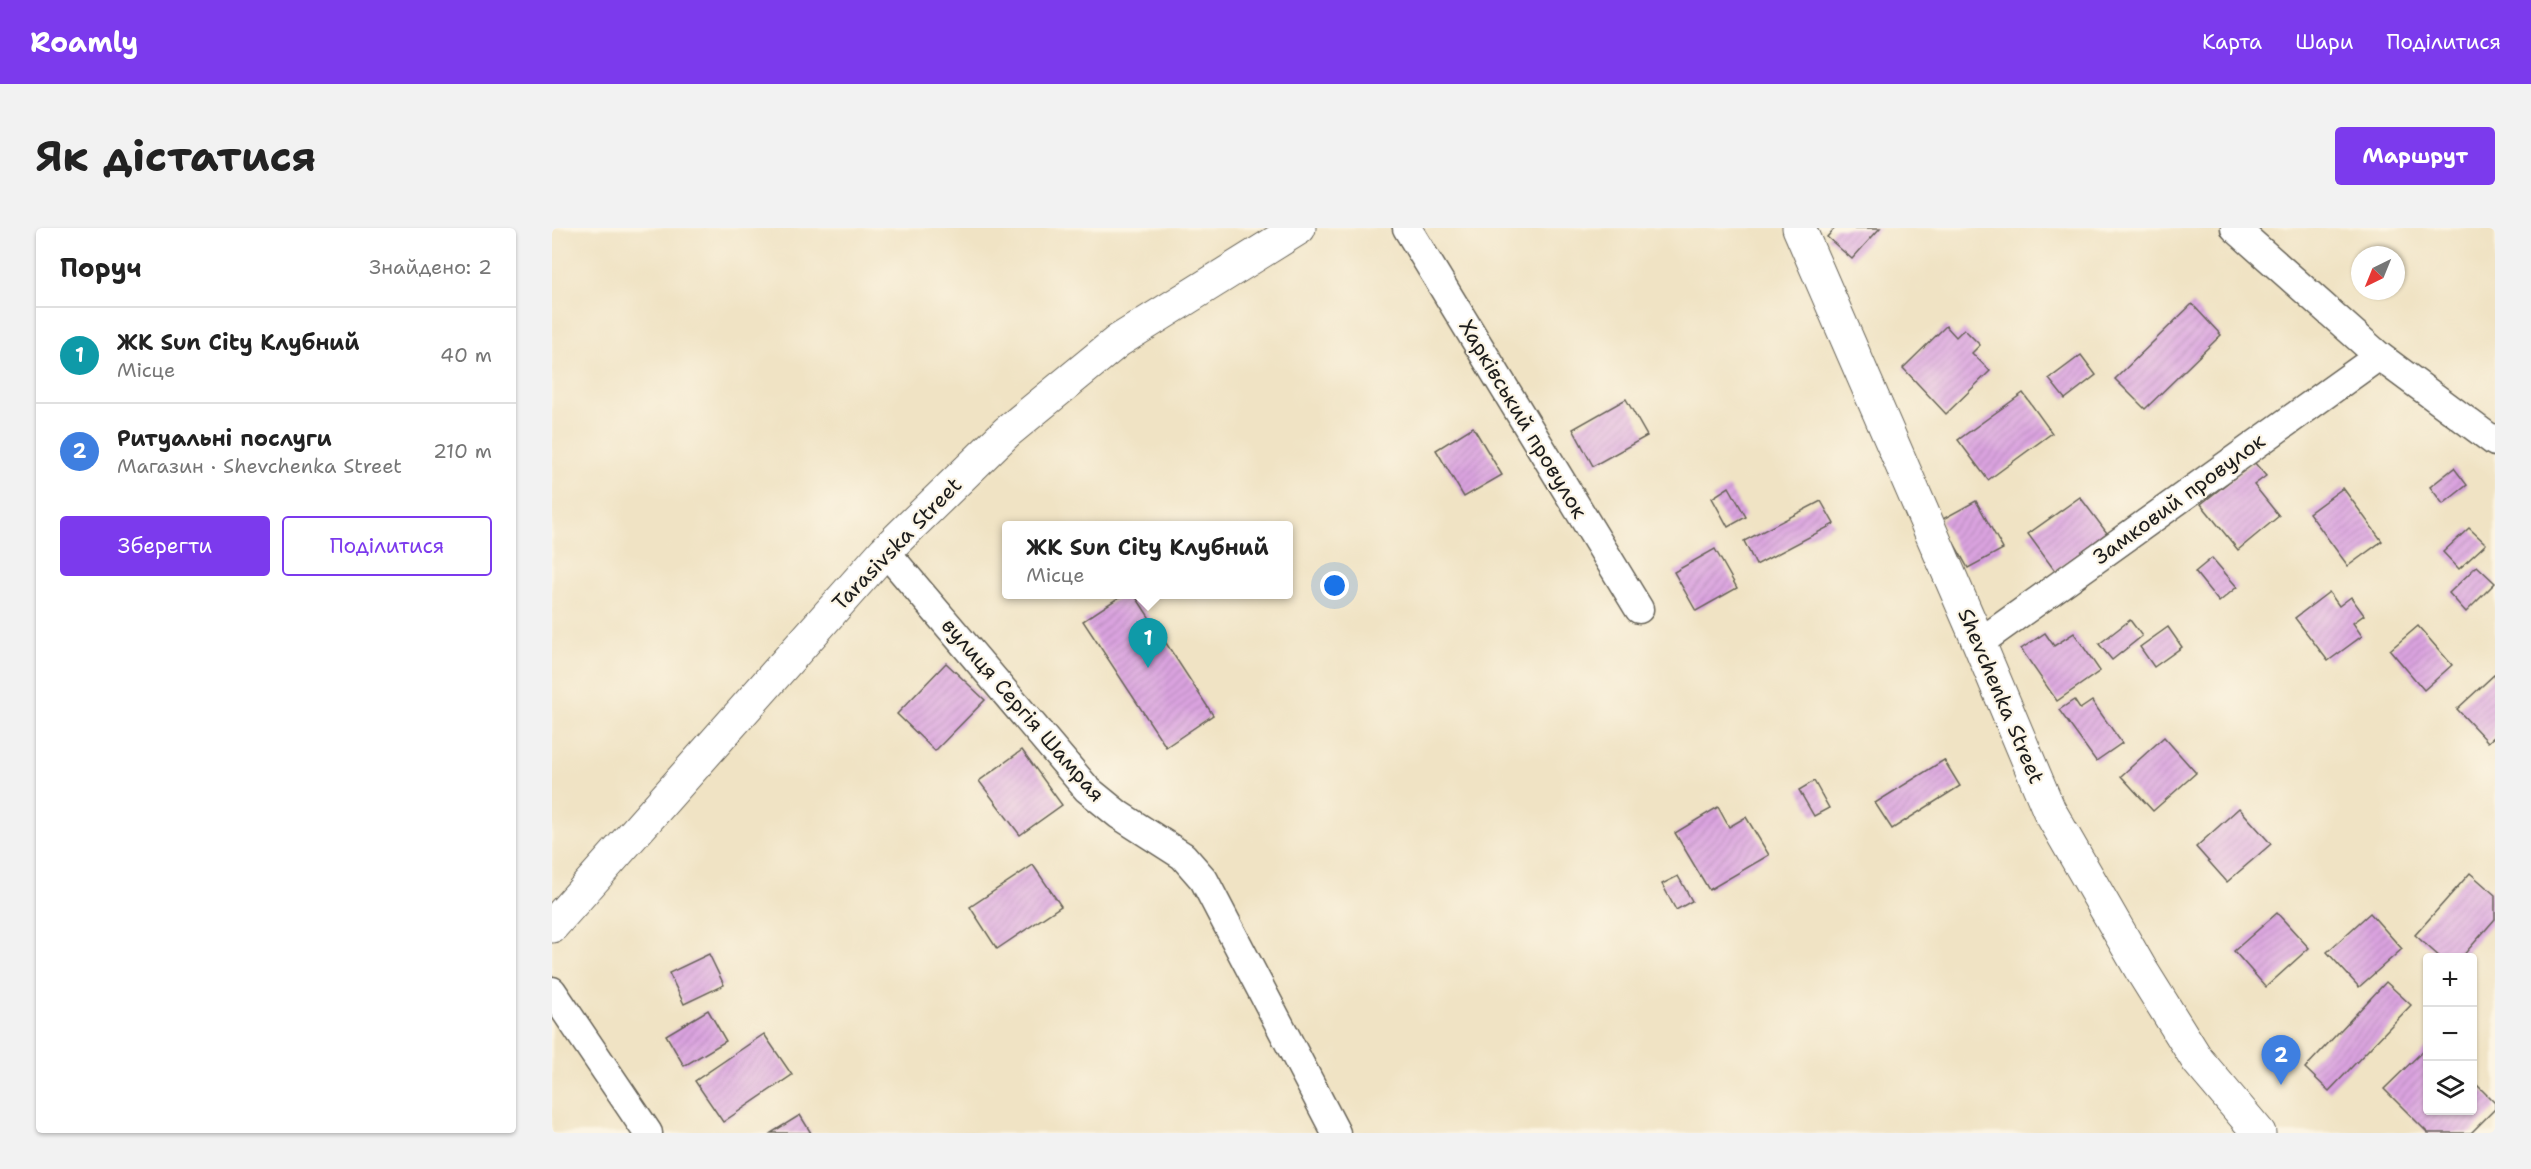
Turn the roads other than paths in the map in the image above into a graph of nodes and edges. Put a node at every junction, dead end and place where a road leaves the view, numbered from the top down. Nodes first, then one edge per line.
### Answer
1 (1299, 228) edge
2 (1407, 228) edge
3 (1799, 228) edge
4 (2235, 228) edge
5 (2379, 356) junction
6 (2495, 442) edge
7 (885, 551) junction
8 (1639, 609) dead end
9 (1979, 643) junction
10 (552, 926) edge
11 (552, 990) edge
12 (648, 1133) edge
13 (1336, 1133) edge
14 (2259, 1133) edge

1 - 7 street, Tarasivska Street
2 - 8 street, Харківський провулок
3 - 9 street, Shevchenka Street
4 - 5 street
5 - 6 street
5 - 9 street, Замковий провулок
7 - 10 street, Tarasivska Street
7 - 13 street, вулиця Сергія Шамрая
9 - 14 street, Shevchenka Street
11 - 12 street

